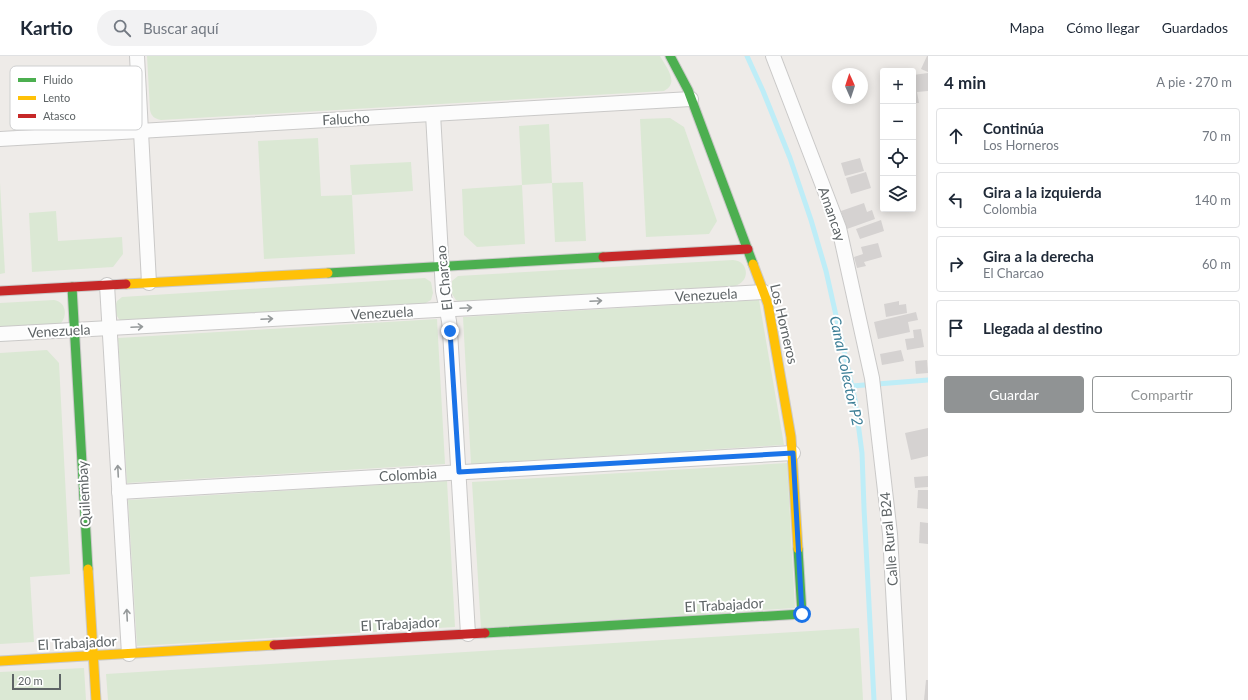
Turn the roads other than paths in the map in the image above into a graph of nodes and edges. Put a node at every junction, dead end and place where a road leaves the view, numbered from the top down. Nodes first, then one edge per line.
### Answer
1 (137, 56) edge
2 (670, 56) edge
3 (773, 56) edge
4 (138, 66) edge
5 (691, 99) junction
6 (433, 114) junction
7 (141, 131) junction
8 (0, 139) edge
9 (748, 249) junction
10 (442, 266) junction
11 (149, 283) junction
12 (107, 285) junction
13 (72, 287) junction
14 (0, 291) edge
15 (764, 292) junction
16 (447, 309) junction
17 (110, 328) junction
18 (74, 330) junction
19 (0, 334) edge
20 (872, 378) joint
21 (793, 453) junction
22 (459, 472) junction
23 (119, 492) junction
24 (802, 614) joint
25 (468, 634) junction
26 (129, 654) junction
27 (93, 656) junction
28 (0, 661) edge
29 (96, 700) edge
30 (899, 700) edge

1 - 4 street
2 - 5 street, Los Horneros
3 - 20 street, Amancay
5 - 6 street, Falucho
5 - 9 street, Los Horneros
6 - 7 street, Falucho
6 - 10 street, El Charcao
7 - 8 street, Falucho
7 - 11 street
9 - 10 street
9 - 15 street, Los Horneros
10 - 11 street
10 - 16 street, El Charcao
11 - 12 street
12 - 13 street
12 - 17 street
13 - 14 street
13 - 18 street, Quilembay
16 -> 15 street, Venezuela
15 - 21 street, Los Horneros
17 -> 16 street, Venezuela
16 - 22 street, El Charcao
17 - 18 street, Venezuela
23 -> 17 street
18 - 19 street, Venezuela
18 - 27 street, Quilembay
20 - 30 street, Calle Rural B24
21 - 22 street, Colombia
21 - 24 street, Los Horneros
22 - 23 street, Colombia
22 - 25 street, El Charcao
26 -> 23 street
24 - 25 street, El Trabajador
25 - 26 street, El Trabajador
26 - 27 street, El Trabajador
27 - 28 street, El Trabajador
27 - 29 street, Quilembay

